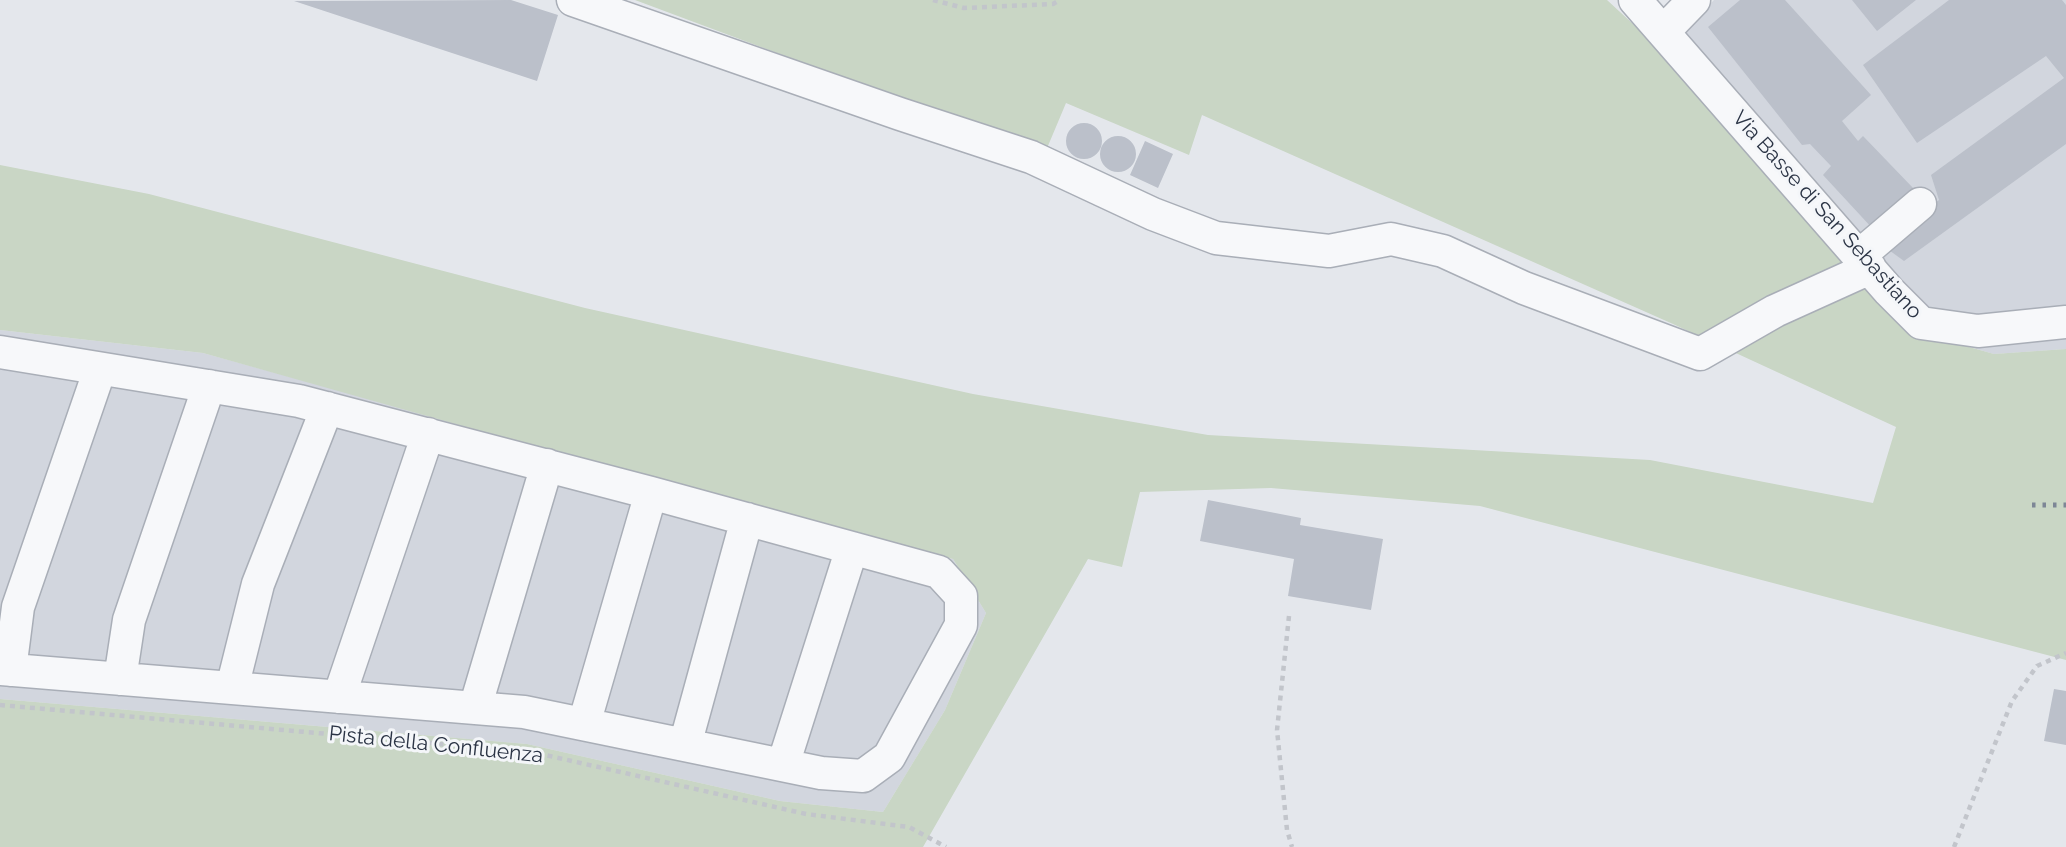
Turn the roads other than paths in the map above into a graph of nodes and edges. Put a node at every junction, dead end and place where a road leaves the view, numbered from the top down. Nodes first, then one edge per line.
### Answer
1 (573, 0) edge
2 (1635, 0) edge
3 (1694, 0) edge
4 (1663, 32) junction
5 (1920, 204) dead end
6 (1865, 262) junction
7 (2066, 322) edge
8 (0, 352) edge
9 (100, 369) junction
10 (209, 386) junction
11 (327, 408) junction
12 (428, 434) junction
13 (547, 465) junction
14 (651, 492) junction
15 (747, 519) junction
16 (852, 548) junction
17 (5, 669) edge
18 (120, 679) junction
19 (232, 688) junction
20 (339, 697) junction
21 (475, 708) junction
22 (583, 724) junction
23 (685, 745) junction
24 (783, 765) junction

1 - 6 street
2 - 4 street, Via Basse di San Sebastiano
3 - 4 street
4 - 6 street, Via Basse di San Sebastiano
5 - 6 street
6 - 7 street, Via Basse di San Sebastiano
8 - 9 street
9 - 10 street
9 - 17 street
10 - 11 street
10 - 18 street
11 - 12 street
11 - 19 street
12 - 13 street
12 - 20 street
13 - 14 street
13 - 21 street
14 - 15 street
14 - 22 street
15 - 16 street
15 - 23 street
16 - 24 street
16 - 24 street
17 - 18 street
18 - 19 street
19 - 20 street
20 - 21 street
21 - 22 street
22 - 23 street
23 - 24 street

